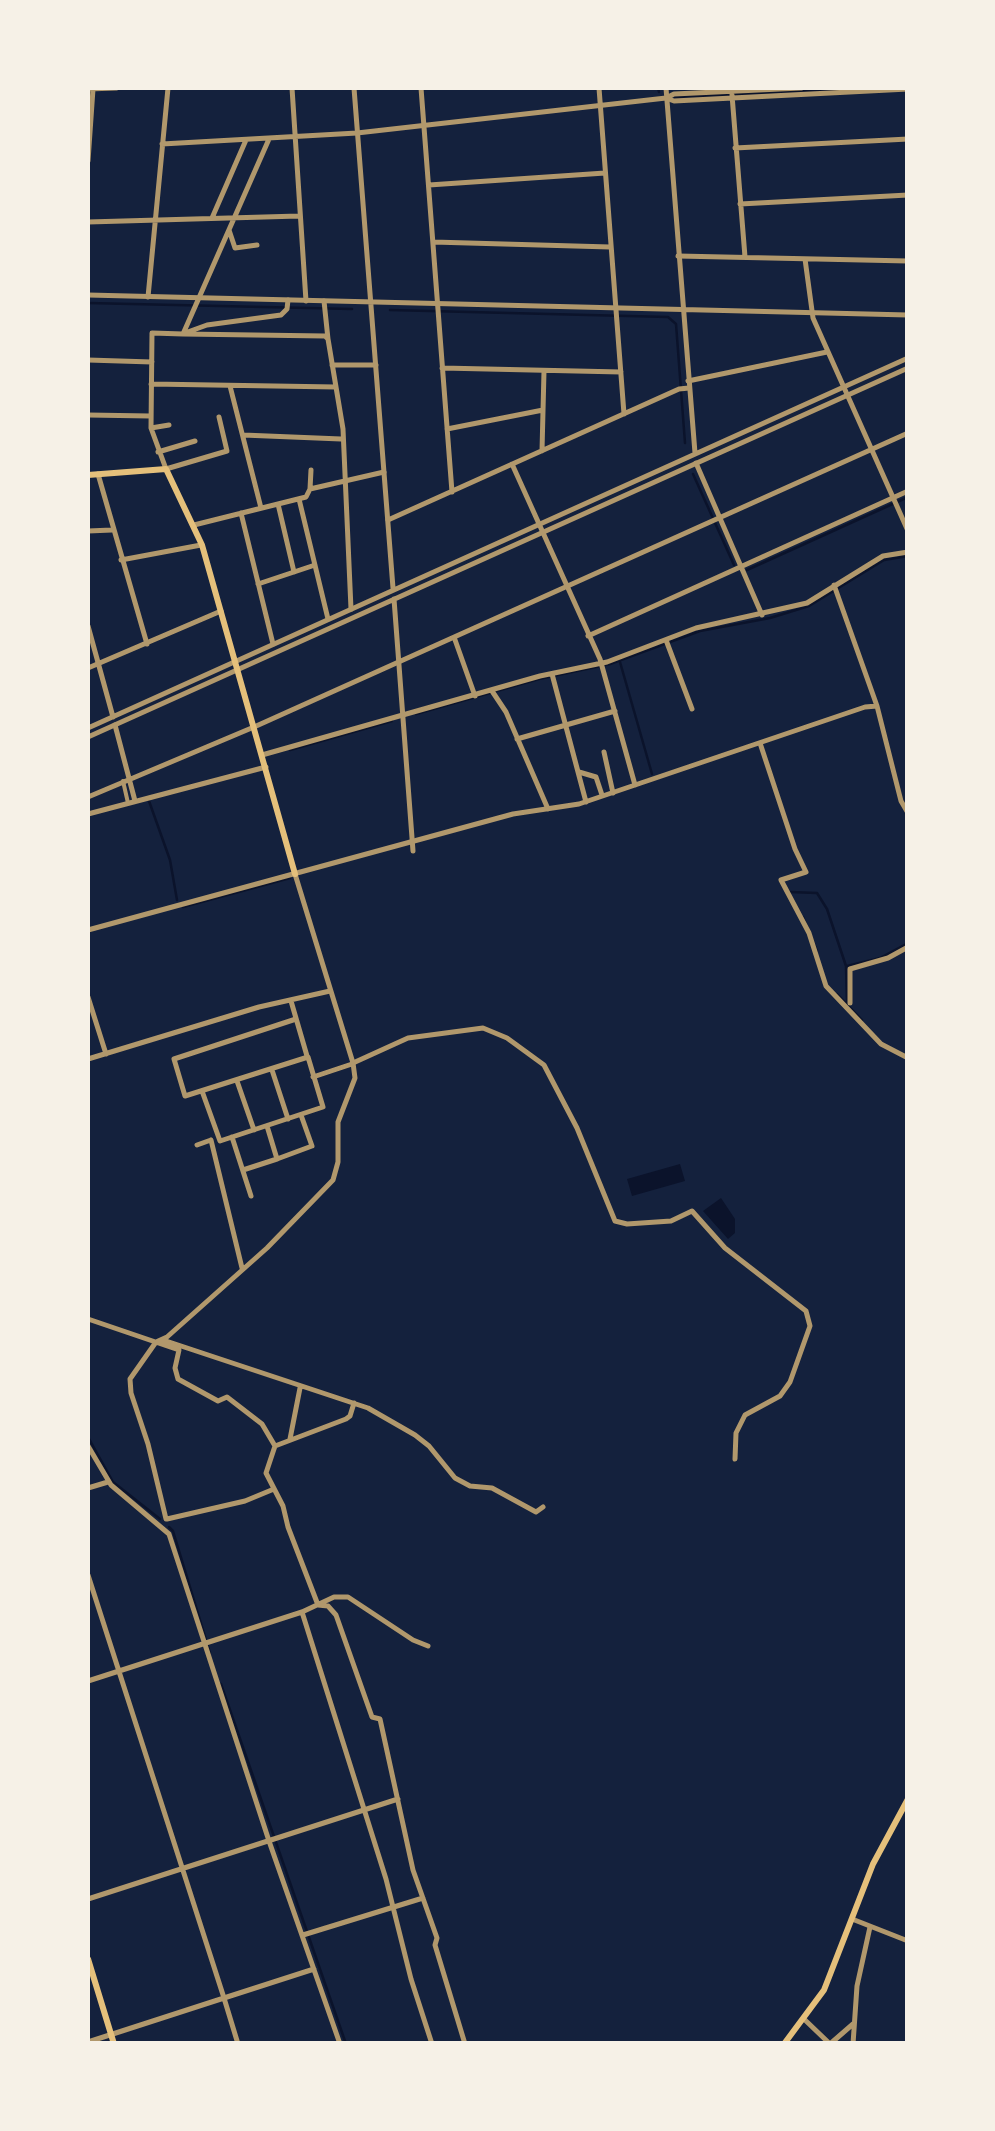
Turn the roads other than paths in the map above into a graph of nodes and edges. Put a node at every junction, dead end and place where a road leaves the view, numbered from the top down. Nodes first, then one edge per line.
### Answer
1 (116, 88) edge
2 (168, 88) edge
3 (292, 88) edge
4 (354, 88) edge
5 (421, 88) edge
6 (598, 88) edge
7 (666, 88) edge
8 (90, 89) edge
9 (908, 89) edge
10 (798, 90) edge
11 (732, 94) junction
12 (666, 98) junction
13 (600, 105) junction
14 (424, 126) junction
15 (357, 134) junction
16 (296, 138) junction
17 (269, 139) junction
18 (908, 139) edge
19 (246, 140) junction
20 (162, 144) junction
21 (735, 148) junction
22 (88, 149) edge
23 (88, 161) edge
24 (605, 173) junction
25 (428, 185) junction
26 (908, 195) edge
27 (740, 204) junction
28 (300, 216) junction
29 (212, 218) junction
30 (235, 218) junction
31 (156, 220) junction
32 (88, 222) edge
33 (229, 230) junction
34 (432, 242) junction
35 (257, 246) dead end
36 (610, 247) junction
37 (678, 256) junction
38 (745, 256) junction
39 (805, 258) junction
40 (908, 261) edge
41 (88, 295) edge
42 (148, 297) junction
43 (306, 301) junction
44 (370, 302) junction
45 (197, 303) junction
46 (287, 305) junction
47 (324, 306) junction
48 (438, 309) junction
49 (682, 310) junction
50 (811, 312) junction
51 (616, 313) junction
52 (908, 315) edge
53 (183, 334) junction
54 (328, 339) junction
55 (826, 352) junction
56 (908, 358) edge
57 (88, 360) edge
58 (152, 362) junction
59 (332, 365) junction
60 (376, 365) junction
61 (442, 368) junction
62 (908, 368) edge
63 (544, 370) junction
64 (621, 372) junction
65 (151, 384) junction
66 (230, 386) junction
67 (336, 387) junction
68 (685, 387) junction
69 (843, 388) junction
70 (846, 396) junction
71 (543, 410) junction
72 (624, 414) junction
73 (88, 415) edge
74 (150, 416) junction
75 (219, 417) dead end
76 (169, 424) dead end
77 (150, 428) junction
78 (447, 430) junction
79 (908, 433) edge
80 (243, 435) junction
81 (342, 439) junction
82 (196, 441) dead end
83 (871, 450) junction
84 (542, 451) junction
85 (158, 452) junction
86 (695, 455) junction
87 (512, 464) junction
88 (696, 464) junction
89 (166, 470) junction
90 (310, 470) dead end
91 (384, 472) junction
92 (98, 474) junction
93 (88, 475) edge
94 (344, 480) junction
95 (310, 489) junction
96 (452, 492) junction
97 (908, 492) edge
98 (299, 498) junction
99 (894, 501) junction
100 (278, 504) junction
101 (262, 508) junction
102 (241, 513) junction
103 (716, 519) junction
104 (388, 520) junction
105 (539, 524) junction
106 (194, 525) junction
107 (88, 530) edge
108 (112, 530) junction
109 (908, 531) edge
110 (542, 532) junction
111 (202, 544) junction
112 (908, 552) edge
113 (121, 560) junction
114 (315, 565) junction
115 (740, 567) junction
116 (294, 572) junction
117 (258, 584) junction
118 (567, 587) junction
119 (835, 588) junction
120 (393, 589) junction
121 (394, 600) junction
122 (350, 609) junction
123 (220, 611) junction
124 (762, 615) junction
125 (328, 619) junction
126 (88, 626) edge
127 (588, 636) junction
128 (454, 637) junction
129 (667, 643) junction
130 (147, 644) junction
131 (273, 644) junction
132 (398, 662) junction
133 (98, 663) junction
134 (236, 665) junction
135 (602, 665) junction
136 (88, 668) edge
137 (553, 676) junction
138 (492, 692) junction
139 (475, 696) junction
140 (876, 706) junction
141 (692, 710) dead end
142 (615, 711) junction
143 (403, 715) junction
144 (113, 717) junction
145 (115, 725) junction
146 (566, 725) junction
147 (88, 728) edge
148 (254, 728) junction
149 (88, 737) edge
150 (517, 740) junction
151 (760, 742) junction
152 (604, 752) dead end
153 (262, 754) junction
154 (266, 767) junction
155 (579, 772) junction
156 (126, 780) junction
157 (635, 786) junction
158 (613, 793) junction
159 (602, 796) junction
160 (88, 797) edge
161 (132, 802) junction
162 (586, 802) junction
163 (548, 809) junction
164 (88, 814) edge
165 (908, 814) edge
166 (412, 847) junction
167 (296, 874) junction
168 (88, 930) edge
169 (908, 946) edge
170 (330, 991) junction
171 (88, 997) edge
172 (291, 1001) junction
173 (850, 1003) dead end
174 (296, 1019) junction
175 (106, 1054) junction
176 (308, 1057) junction
177 (908, 1058) edge
178 (88, 1059) edge
179 (353, 1064) junction
180 (272, 1069) junction
181 (313, 1077) junction
182 (237, 1080) junction
183 (202, 1091) junction
184 (301, 1114) junction
185 (288, 1119) junction
186 (266, 1126) junction
187 (254, 1130) junction
188 (218, 1138) junction
189 (232, 1138) junction
190 (210, 1140) junction
191 (197, 1145) dead end
192 (277, 1159) junction
193 (242, 1170) junction
194 (251, 1196) dead end
195 (242, 1269) junction
196 (88, 1319) edge
197 (156, 1342) junction
198 (300, 1388) junction
199 (354, 1403) junction
200 (368, 1408) junction
201 (350, 1416) junction
202 (290, 1439) junction
203 (88, 1446) edge
204 (274, 1446) junction
205 (735, 1459) dead end
206 (108, 1482) junction
207 (88, 1488) edge
208 (274, 1488) junction
209 (542, 1507) dead end
210 (166, 1519) junction
211 (162, 1526) junction
212 (88, 1575) edge
213 (318, 1605) junction
214 (302, 1612) junction
215 (206, 1643) junction
216 (428, 1646) dead end
217 (118, 1671) junction
218 (88, 1681) edge
219 (398, 1800) junction
220 (908, 1800) edge
221 (364, 1810) junction
222 (272, 1840) junction
223 (182, 1869) junction
224 (422, 1898) junction
225 (88, 1899) edge
226 (394, 1908) junction
227 (852, 1919) junction
228 (870, 1927) junction
229 (306, 1934) junction
230 (908, 1941) edge
231 (88, 1960) edge
232 (314, 1970) junction
233 (224, 1998) junction
234 (805, 2020) junction
235 (853, 2024) junction
236 (111, 2034) junction
237 (88, 2042) edge
238 (114, 2044) edge
239 (238, 2044) edge
240 (340, 2044) edge
241 (432, 2044) edge
242 (465, 2044) edge
243 (784, 2044) edge
244 (830, 2044) edge
245 (853, 2044) edge

1 - 8 street
2 - 20 street
3 - 16 street
4 - 15 street
5 - 14 street
6 - 13 street
7 - 12 street
8 - 22 street
9 - 10 street
10 - 11 street
11 - 12 street
11 - 21 street
12 - 13 street
12 - 37 street
13 - 14 street
13 - 24 street
14 - 15 street
14 - 25 street
15 - 16 street
15 - 44 street
16 - 17 street
16 - 28 street
17 - 19 street
17 - 30 street
18 - 21 street
19 - 20 street
19 - 29 street
20 - 31 street
21 - 27 street
22 - 23 street
24 - 25 street
24 - 36 street
25 - 34 street
26 - 27 street
27 - 38 street
28 - 30 street
28 - 43 street
29 - 30 street
29 - 31 street
30 - 33 street
31 - 32 street
31 - 42 street
33 - 35 street
33 - 45 street
34 - 36 street
34 - 48 street
36 - 51 street
37 - 38 street
37 - 49 street
38 - 39 street
39 - 40 street
39 - 50 street
41 - 42 street
42 - 45 street
43 - 46 street
43 - 47 street
44 - 47 street
44 - 48 street
44 - 60 street
45 - 46 street
45 - 53 street
46 - 53 street
47 - 54 street
48 - 51 street
48 - 61 street
49 - 50 street
49 - 51 street
49 - 68 street
50 - 52 street
50 - 55 street
51 - 64 street
53 - 54 street
53 - 58 street
54 - 59 street
55 - 68 street
55 - 69 street
56 - 69 street
57 - 58 street
58 - 65 street
59 - 60 street
59 - 67 street
60 - 91 street
61 - 63 street
61 - 78 street
62 - 70 street
63 - 64 street
63 - 71 street
64 - 72 street
65 - 66 street
65 - 74 street
66 - 67 street
66 - 80 street
67 - 81 street
68 - 72 street
68 - 86 street
69 - 70 street
69 - 86 street
70 - 83 street
70 - 88 street
71 - 78 street
71 - 84 street
72 - 84 street
73 - 74 street
74 - 77 street
75 - 89 street
76 - 77 street
77 - 85 street
78 - 96 street
79 - 83 street
80 - 81 street
80 - 101 street
81 - 94 street
82 - 85 street
83 - 99 street
83 - 103 street
84 - 87 street
85 - 89 street
86 - 88 street
86 - 105 street
87 - 96 street
87 - 105 street
88 - 103 street
88 - 110 street
89 - 92 main road
89 - 106 main road
90 - 95 street
91 - 94 street
91 - 104 street
92 - 93 main road
92 - 108 street
94 - 95 street
94 - 122 street
95 - 98 street
96 - 104 street
97 - 99 street
98 - 100 street
98 - 114 street
99 - 109 street
99 - 115 street
100 - 101 street
100 - 116 street
101 - 102 street
102 - 106 street
102 - 117 street
103 - 115 street
103 - 118 street
104 - 120 street
105 - 110 street
105 - 120 street
106 - 111 main road
107 - 108 street
108 - 113 street
110 - 118 street
110 - 121 street
111 - 113 street
111 - 123 main road
112 - 119 street
113 - 130 street
114 - 116 street
114 - 125 street
115 - 124 street
115 - 127 street
116 - 117 street
117 - 131 street
118 - 127 street
118 - 128 street
119 - 124 street
119 - 140 street
120 - 121 street
120 - 122 street
121 - 132 street
121 - 134 street
122 - 125 street
123 - 130 street
123 - 134 main road
124 - 129 street
125 - 131 street
126 - 133 street
127 - 135 street
128 - 132 street
128 - 139 street
129 - 135 street
129 - 141 street
130 - 133 street
131 - 134 street
132 - 143 street
132 - 148 street
133 - 136 street
133 - 144 street
134 - 144 street
134 - 145 street
134 - 148 main road
135 - 137 street
135 - 142 street
137 - 138 street
137 - 146 street
138 - 139 street
138 - 150 street
139 - 143 street
140 - 151 street
140 - 165 street
142 - 146 street
142 - 157 street
143 - 153 street
143 - 166 street
144 - 147 street
145 - 149 street
145 - 156 street
146 - 150 street
146 - 155 street
148 - 153 main road
148 - 156 street
150 - 163 street
151 - 157 street
151 - 177 street
152 - 158 street
153 - 154 main road
154 - 161 street
154 - 167 main road
155 - 159 street
155 - 162 street
156 - 160 street
156 - 161 street
157 - 158 street
158 - 159 street
159 - 162 street
161 - 164 street
162 - 163 street
163 - 166 street
166 - 167 street
167 - 168 street
167 - 170 street
169 - 173 street
170 - 172 street
170 - 179 street
171 - 175 street
172 - 174 street
172 - 175 street
174 - 176 street
174 - 183 street
175 - 178 street
176 - 180 street
176 - 181 street
179 - 181 street
179 - 195 street
179 - 205 street
180 - 182 street
180 - 185 street
181 - 184 street
182 - 183 street
182 - 187 street
183 - 188 street
184 - 185 street
184 - 192 street
185 - 186 street
186 - 187 street
186 - 192 street
187 - 189 street
188 - 189 street
188 - 190 street
189 - 193 street
190 - 191 street
190 - 195 street
192 - 193 street
193 - 194 street
195 - 197 street
196 - 197 street
197 - 198 street
197 - 204 street
197 - 210 street
198 - 199 street
198 - 202 street
199 - 200 street
199 - 201 street
200 - 201 street
200 - 209 street
201 - 202 street
202 - 204 street
203 - 206 street
204 - 208 street
206 - 207 street
206 - 211 street
208 - 210 street
208 - 213 street
210 - 211 street
211 - 215 street
212 - 217 street
213 - 214 street
213 - 216 street
213 - 219 street
214 - 215 street
214 - 221 street
215 - 217 street
215 - 222 street
217 - 218 street
217 - 223 street
219 - 221 street
219 - 224 street
220 - 227 main road
221 - 222 street
221 - 226 street
222 - 223 street
222 - 229 street
223 - 225 street
223 - 233 street
224 - 226 street
224 - 242 street
226 - 229 street
226 - 241 street
227 - 228 street
227 - 234 main road
228 - 230 street
228 - 235 street
229 - 232 street
231 - 236 main road
232 - 233 street
232 - 240 street
233 - 236 street
233 - 239 street
234 - 243 main road
234 - 244 street
235 - 244 street
235 - 245 street
236 - 237 street
236 - 238 main road

